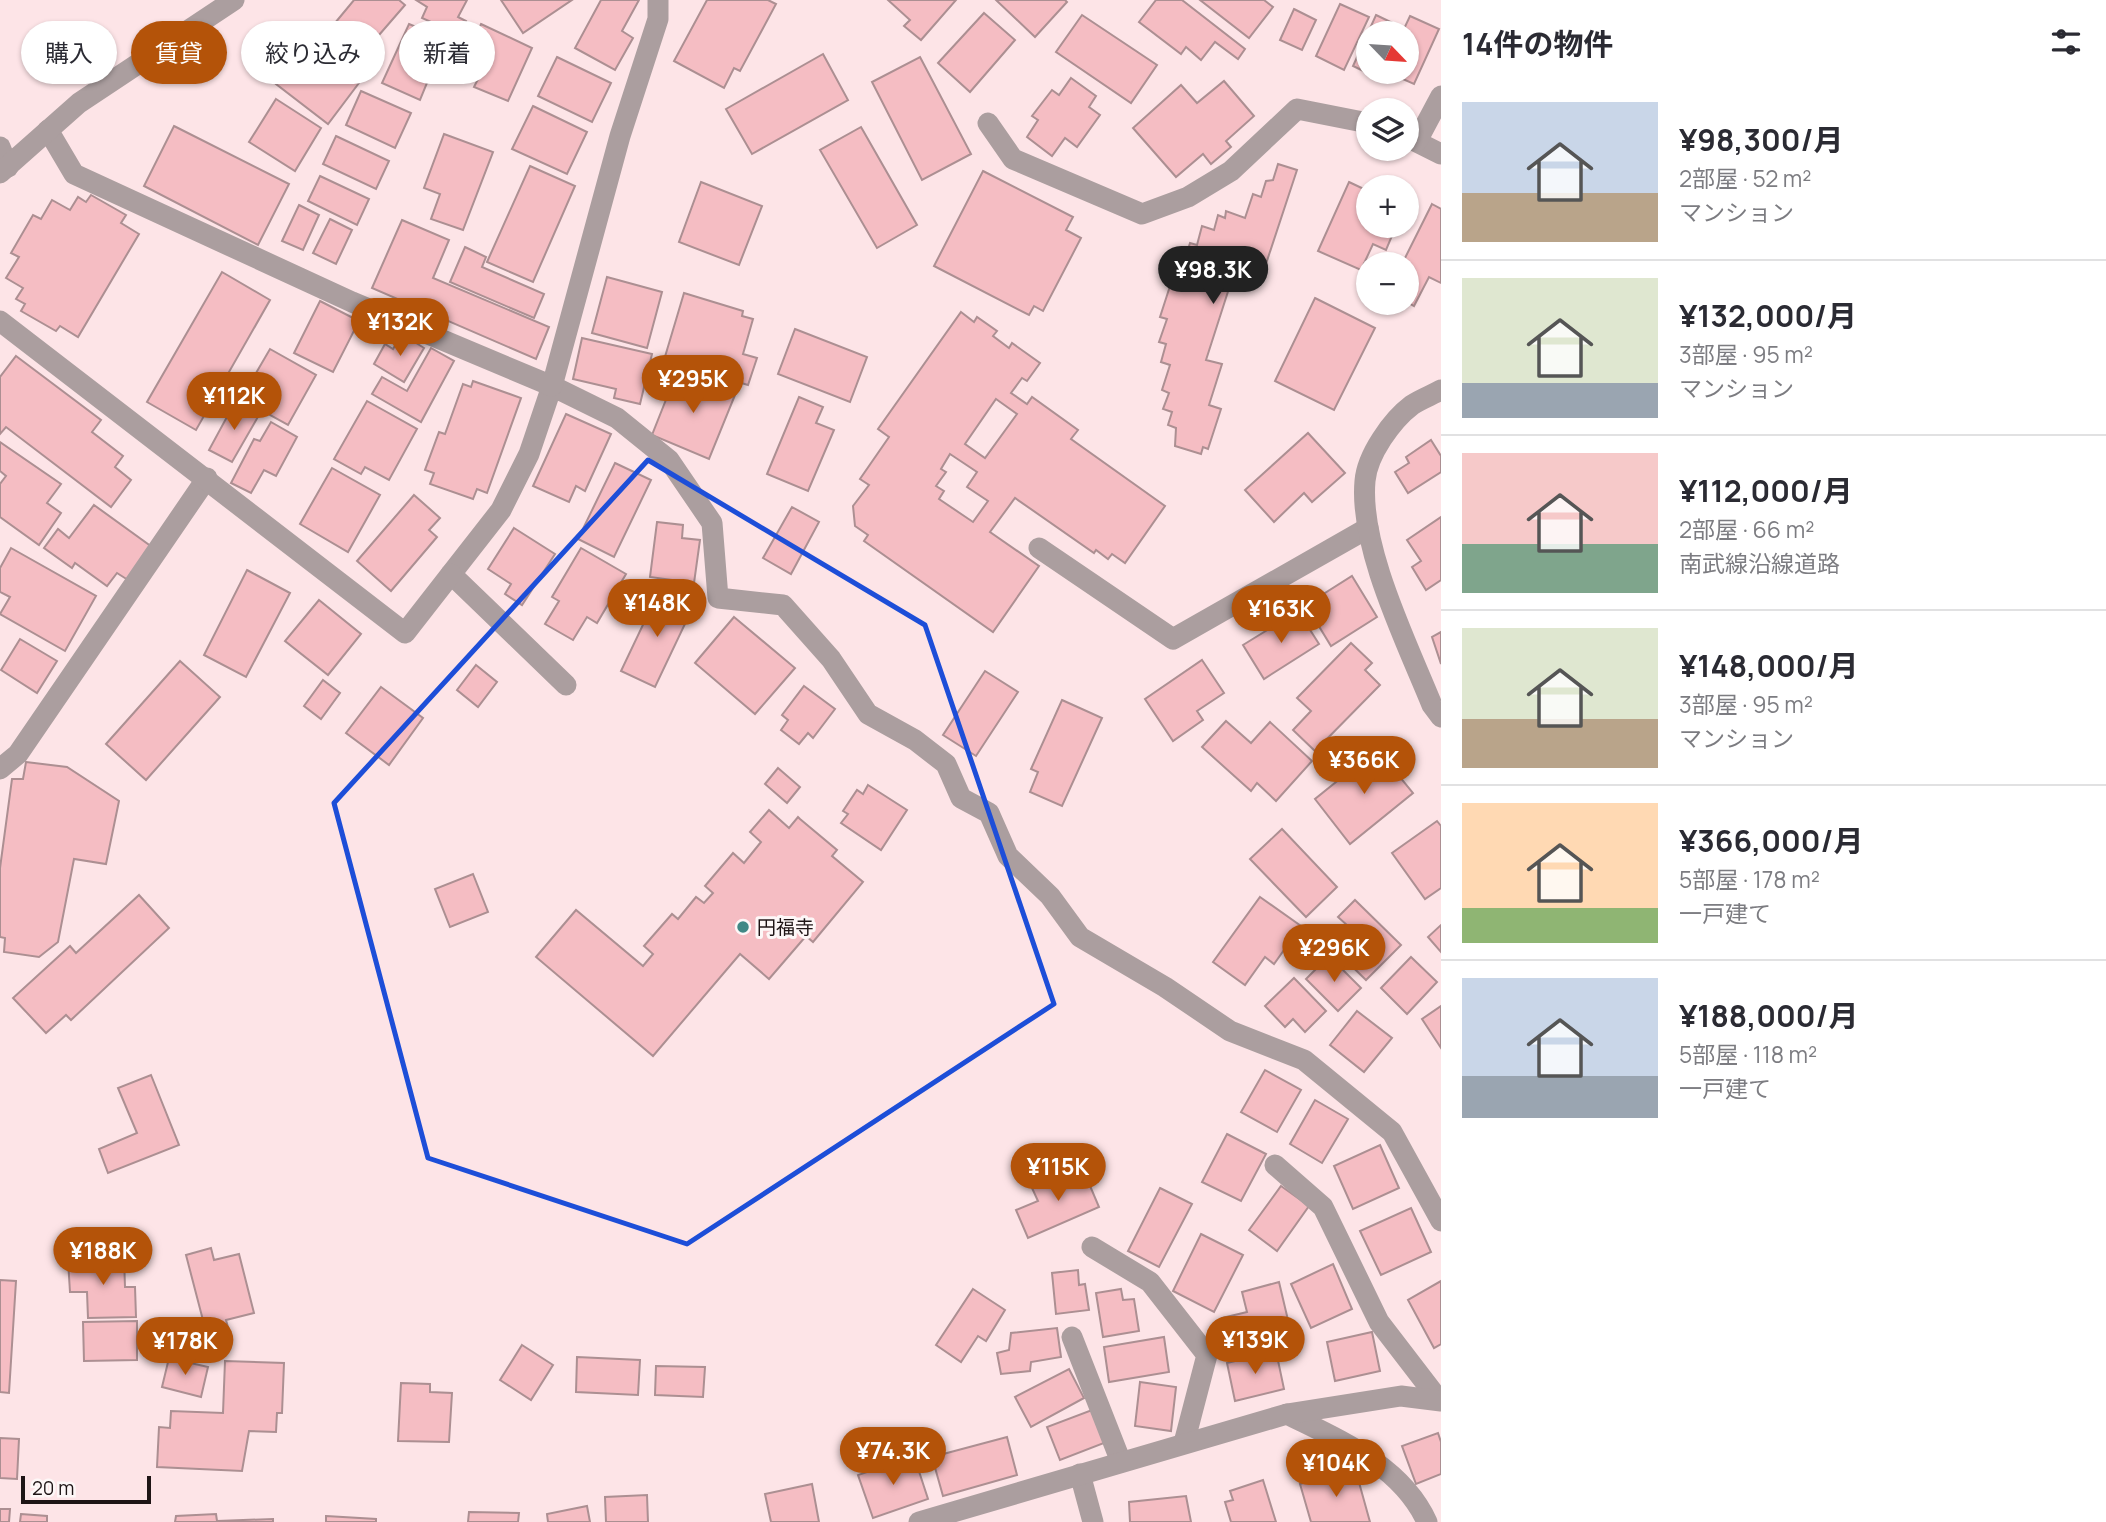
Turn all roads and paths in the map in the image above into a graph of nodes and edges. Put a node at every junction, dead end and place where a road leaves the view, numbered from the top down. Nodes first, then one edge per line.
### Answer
1 (234, 0) edge
2 (658, 0) edge
3 (1441, 96) edge
4 (1356, 121) edge
5 (988, 123) dead end
6 (1419, 129) edge
7 (48, 130) junction
8 (1419, 143) edge
9 (1441, 154) edge
10 (3, 162) edge
11 (0, 321) edge
12 (552, 386) junction
13 (1441, 390) edge
14 (208, 478) junction
15 (1368, 528) junction
16 (1039, 548) dead end
17 (451, 574) junction
18 (566, 685) dead end
19 (1441, 717) edge
20 (0, 769) edge
21 (1275, 1165) dead end
22 (1441, 1221) edge
23 (1092, 1247) dead end
24 (1072, 1337) dead end
25 (1440, 1401) edge
26 (1287, 1414) junction
27 (1184, 1443) junction
28 (1121, 1462) junction
29 (1080, 1474) junction
30 (919, 1522) edge
31 (1093, 1522) edge
32 (1427, 1522) edge

1 - 7 street
2 - 12 street
3 - 6 street
4 - 5 street
7 - 10 street
7 - 12 street
8 - 9 street
11 - 14 street
12 - 17 street
12 - 22 street
13 - 15 street
14 - 17 street
14 - 20 street
15 - 16 street
15 - 19 street
17 - 18 street
21 - 25 street
23 - 27 street
24 - 28 street
25 - 26 street
26 - 27 street
26 - 32 street
27 - 28 street
28 - 29 street
29 - 30 street
29 - 31 street

